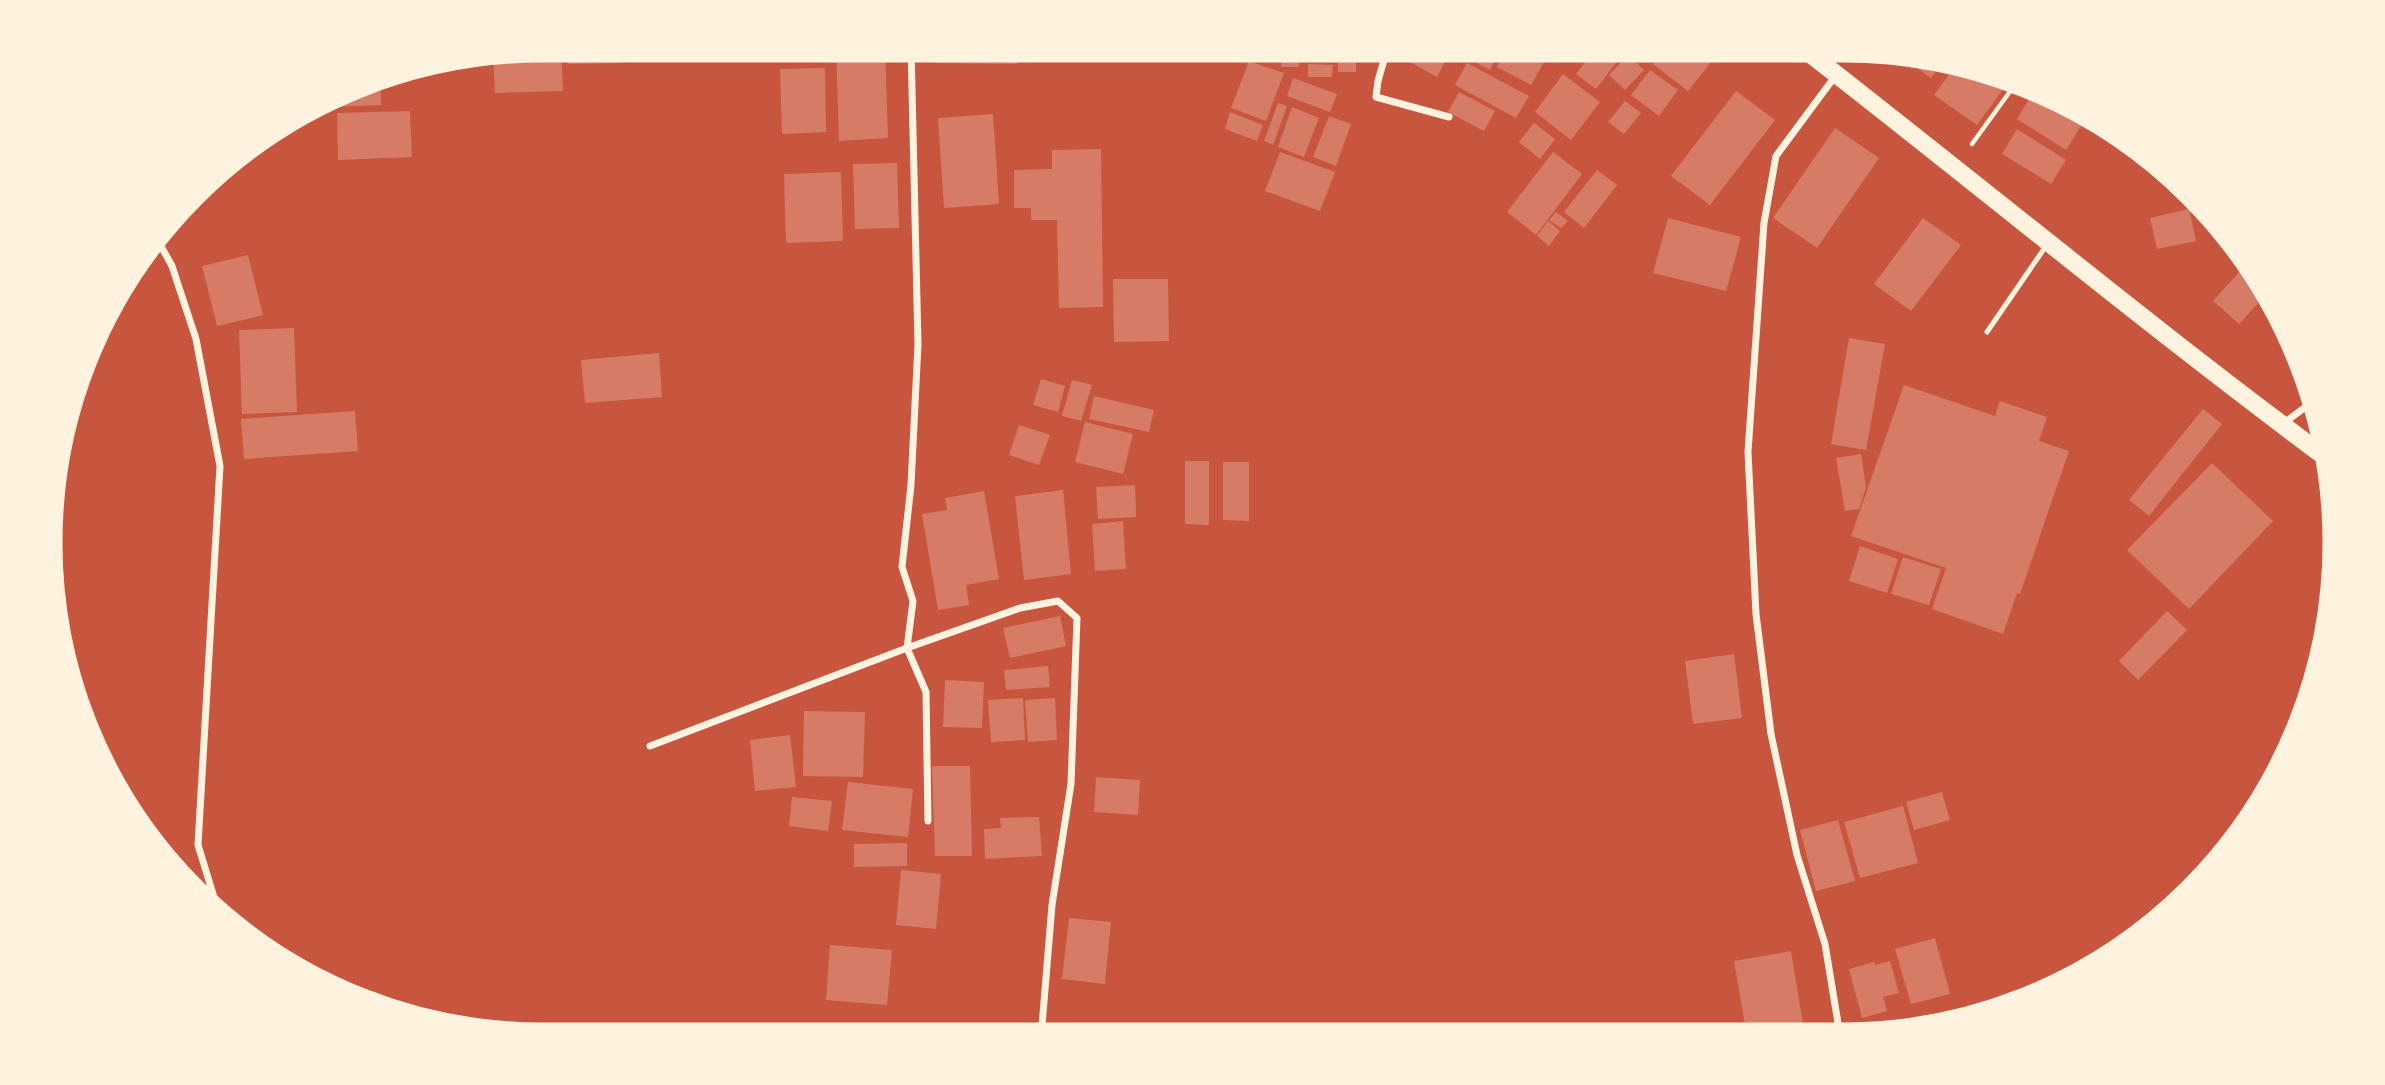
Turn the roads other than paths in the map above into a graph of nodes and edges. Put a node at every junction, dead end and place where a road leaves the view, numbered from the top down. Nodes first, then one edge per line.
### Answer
1 (911, 58) edge
2 (1385, 58) edge
3 (1816, 58) edge
4 (1837, 74) junction
5 (1449, 117) dead end
6 (2047, 244) junction
7 (160, 245) edge
8 (1987, 332) dead end
9 (2308, 405) edge
10 (2283, 424) junction
11 (2319, 452) edge
12 (907, 648) junction
13 (650, 746) dead end
14 (928, 821) dead end
15 (215, 899) edge
16 (1042, 1027) edge
17 (1839, 1027) edge

1 - 12 street
2 - 5 street
3 - 4 main road
4 - 6 main road
4 - 17 street
6 - 8 lane
6 - 10 main road
7 - 15 street
9 - 10 street
10 - 11 main road
12 - 13 street
12 - 14 street
12 - 16 street

